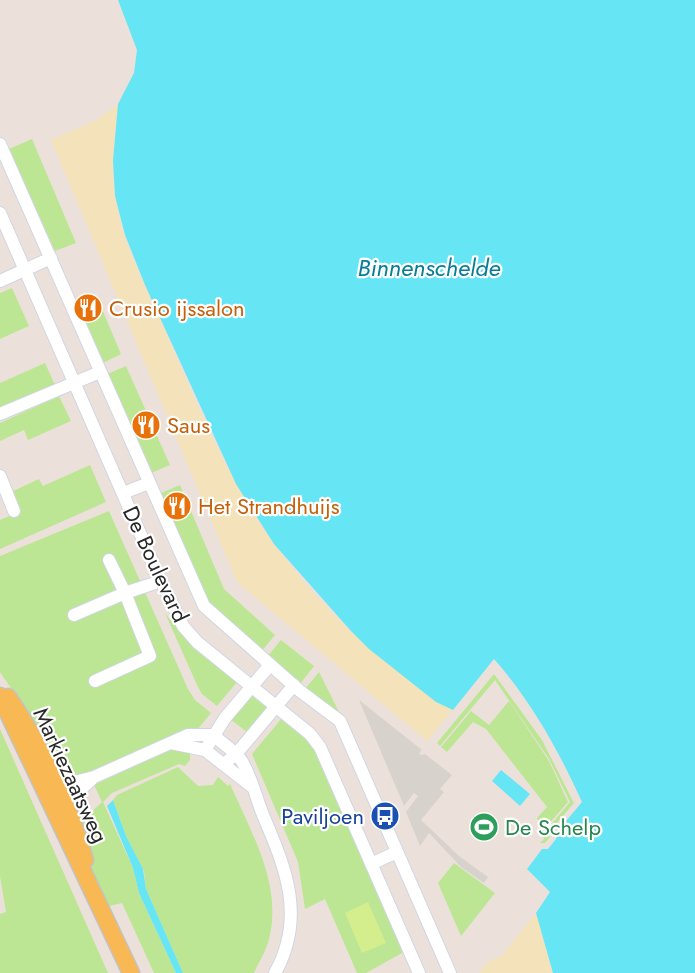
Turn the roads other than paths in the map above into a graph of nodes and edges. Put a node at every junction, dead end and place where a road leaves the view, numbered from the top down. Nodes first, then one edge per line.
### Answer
1 (1, 147) edge
2 (0, 213) edge
3 (51, 258) junction
4 (20, 273) junction
5 (0, 281) edge
6 (100, 372) junction
7 (74, 382) junction
8 (0, 414) edge
9 (0, 476) edge
10 (148, 483) junction
11 (123, 493) junction
12 (14, 511) dead end
13 (109, 560) dead end
14 (161, 581) junction
15 (125, 593) junction
16 (74, 615) dead end
17 (270, 665) junction
18 (95, 681) dead end
19 (0, 686) edge
20 (251, 686) junction
21 (297, 688) junction
22 (0, 696) edge
23 (279, 710) junction
24 (213, 735) junction
25 (170, 742) junction
26 (205, 750) junction
27 (236, 754) junction
28 (224, 764) junction
29 (250, 786) junction
30 (56, 795) junction
31 (397, 852) junction
32 (370, 864) junction
33 (130, 973) edge
34 (275, 973) edge
35 (419, 973) edge
36 (450, 973) edge

1 - 3 street, De Boulevard
2 - 4 street, De Boulevard
3 - 4 street
3 - 6 street, De Boulevard
4 - 5 street
4 - 7 street, De Boulevard
6 - 7 street
6 - 10 street, De Boulevard
7 - 8 street
7 - 11 street, De Boulevard
9 - 12 street
10 - 11 street
10 - 17 street, De Boulevard
11 - 14 street, De Boulevard
13 - 15 street
14 - 15 street
14 - 20 street, De Boulevard
15 - 16 street
15 - 18 street
17 - 20 street
17 - 21 street, De Boulevard
19 - 30 main road, Markiezaatsweg
20 - 23 street, De Boulevard
20 - 24 street
21 - 23 street
21 - 31 street, De Boulevard
22 - 30 main road, Markiezaatsweg
23 - 27 street
23 - 32 street, De Boulevard
24 - 25 street
24 - 26 street
24 - 27 street
25 - 26 street
25 - 30 street
26 - 28 street
27 - 28 street
27 - 29 street
28 - 29 street
29 - 34 street
30 - 33 main road, Markiezaatsweg
31 - 32 street
31 - 36 street, De Boulevard
32 - 35 street, De Boulevard

